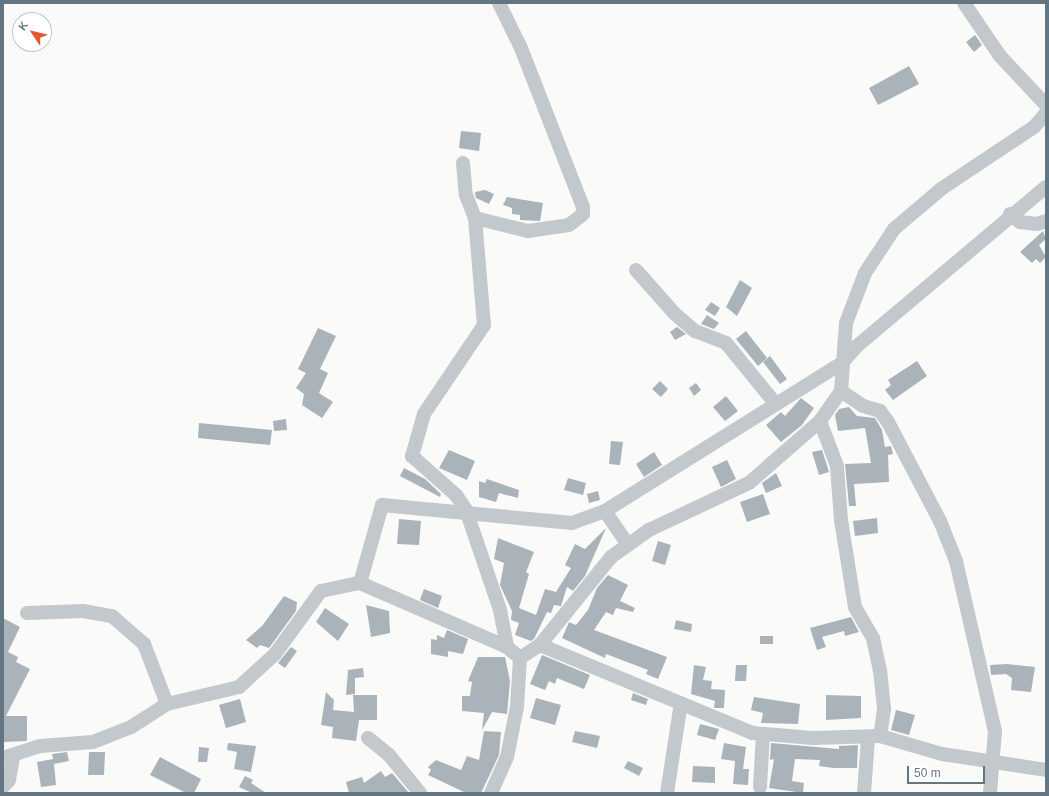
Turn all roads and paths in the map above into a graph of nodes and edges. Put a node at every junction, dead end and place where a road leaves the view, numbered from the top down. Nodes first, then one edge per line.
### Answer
1 (499, 3) edge
2 (964, 3) edge
3 (1046, 105) edge
4 (1046, 113) edge
5 (463, 163) dead end
6 (1046, 187) edge
7 (1010, 214) junction
8 (475, 218) junction
9 (1046, 221) edge
10 (636, 270) dead end
11 (843, 362) junction
12 (841, 391) junction
13 (775, 403) junction
14 (820, 420) junction
15 (466, 510) junction
16 (605, 511) junction
17 (628, 545) junction
18 (360, 583) junction
19 (27, 613) dead end
20 (540, 646) junction
21 (507, 648) junction
22 (520, 658) junction
23 (681, 703) junction
24 (167, 704) junction
25 (763, 734) junction
26 (874, 737) junction
27 (368, 738) dead end
28 (8, 758) edge
29 (992, 760) junction
30 (1046, 770) edge
31 (760, 787) dead end
32 (3, 788) edge
33 (420, 793) edge
34 (491, 793) edge
35 (667, 793) edge
36 (864, 793) edge
37 (990, 793) edge

1 - 8 street
2 - 3 street
4 - 11 street
5 - 8 street
6 - 7 street
7 - 9 street
7 - 11 street
8 - 15 street
10 - 13 street
11 - 12 street
11 - 13 street
12 - 14 street
12 - 29 street
13 - 16 street
14 - 17 street
14 - 26 street
15 - 16 street
15 - 18 street
15 - 21 street
16 - 17 street
17 - 20 street
18 - 21 street
18 - 24 street
19 - 24 street
20 - 22 street
20 - 23 street
21 - 22 street
22 - 34 street
23 - 25 street
23 - 35 street
24 - 28 street
25 - 26 street
25 - 31 street
26 - 29 street
26 - 36 street
27 - 33 street
28 - 32 street
29 - 30 street
29 - 37 street

